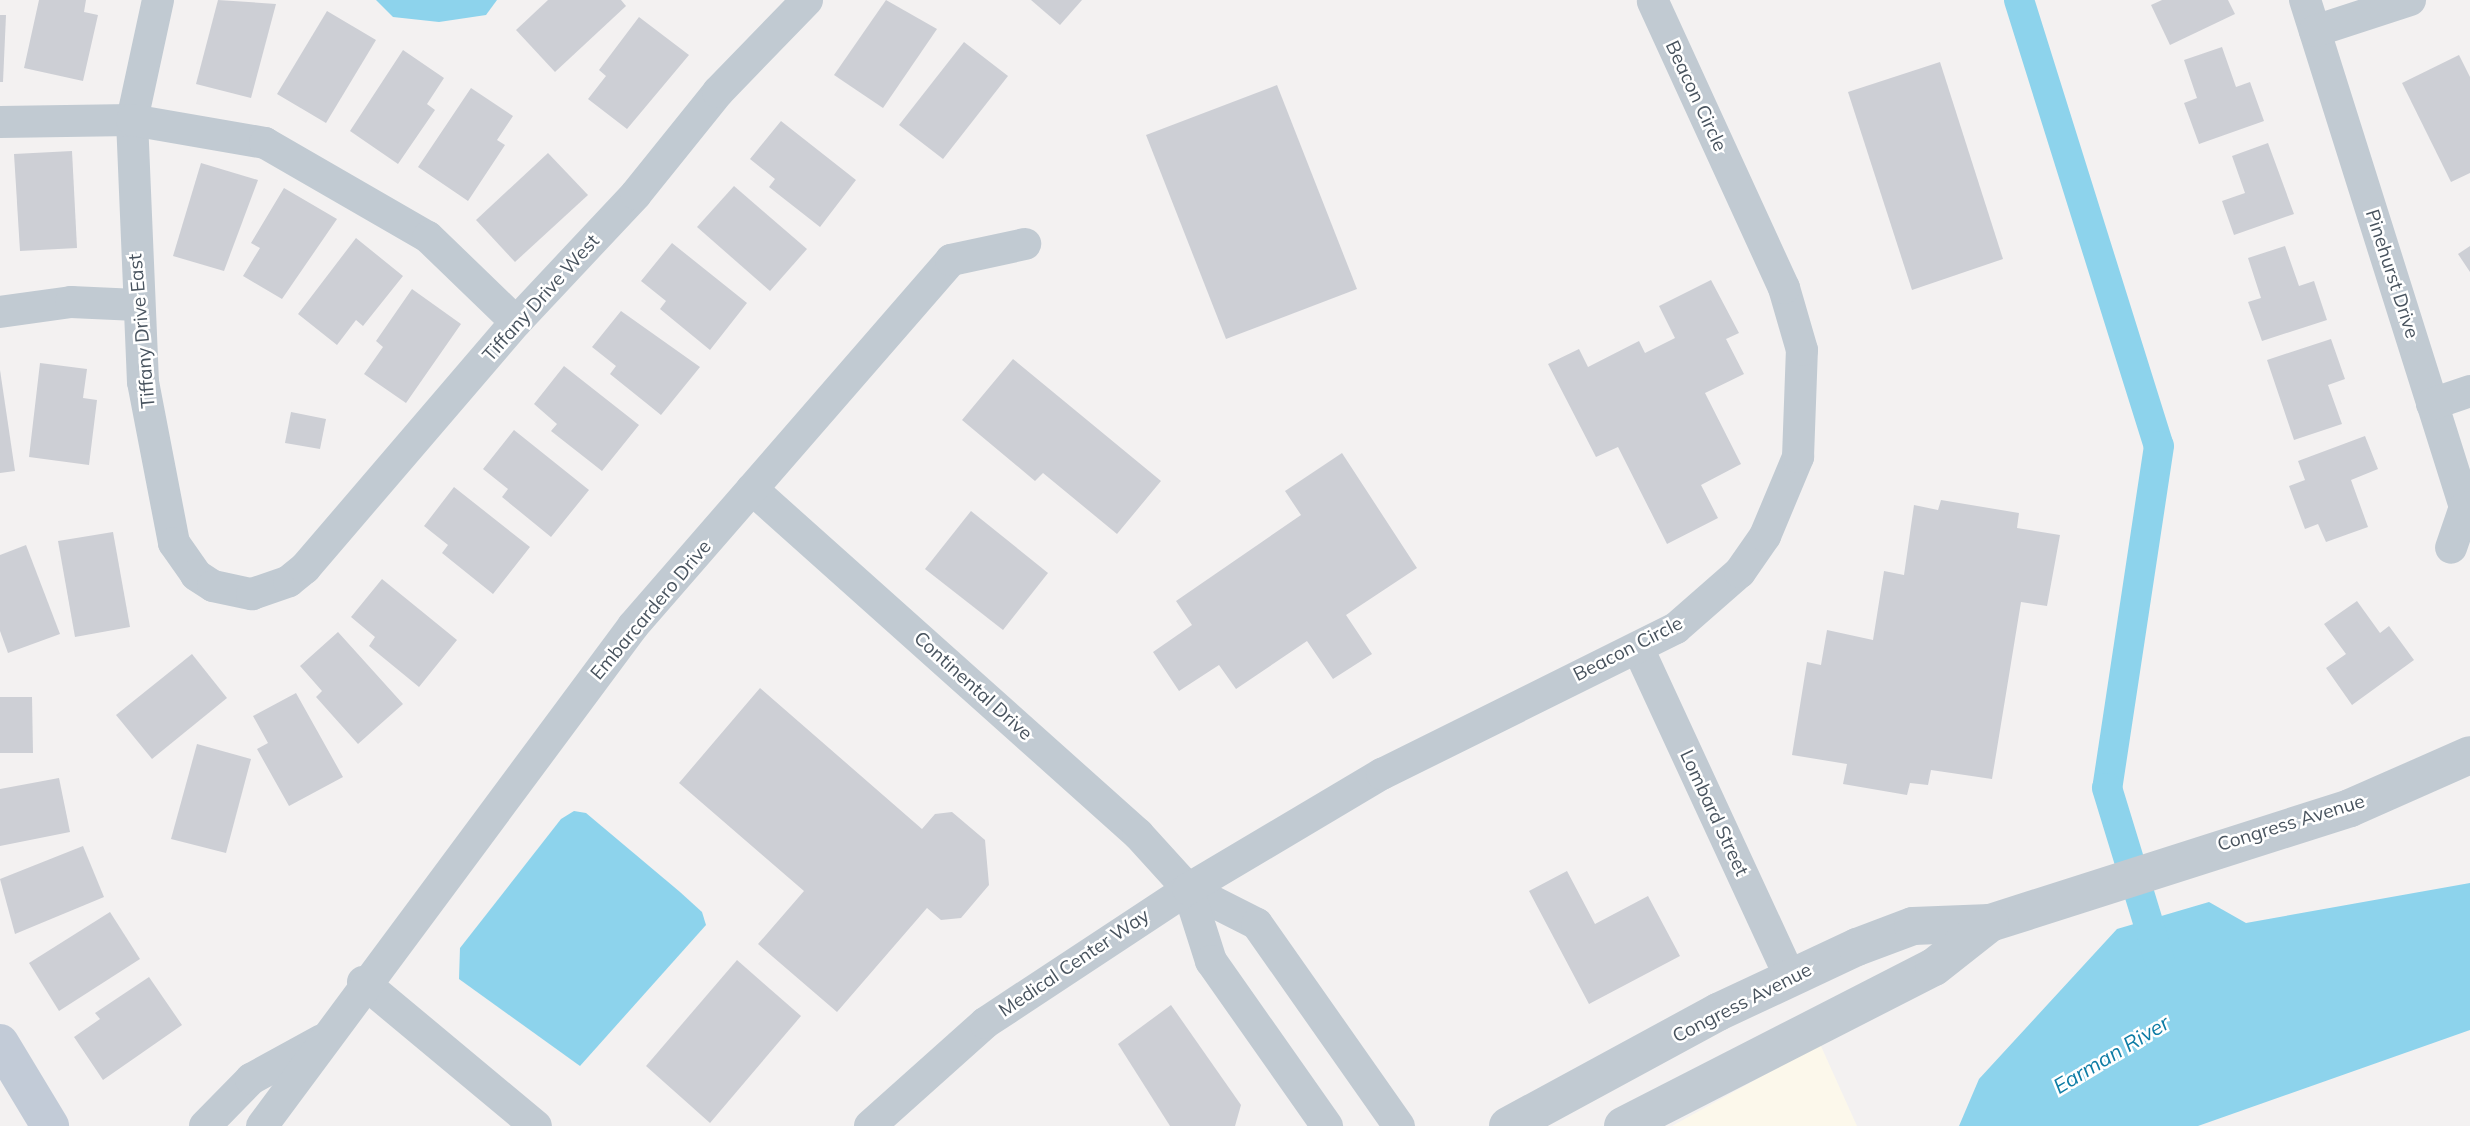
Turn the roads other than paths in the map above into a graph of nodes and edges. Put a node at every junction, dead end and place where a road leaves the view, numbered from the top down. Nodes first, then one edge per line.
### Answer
1 (158, 0) edge
2 (807, 0) edge
3 (2305, 0) edge
4 (2410, 0) edge
5 (1653, 2) dead end
6 (2315, 32) junction
7 (132, 120) junction
8 (0, 122) edge
9 (1025, 244) dead end
10 (136, 305) junction
11 (0, 312) edge
12 (516, 322) junction
13 (2470, 391) edge
14 (2432, 404) junction
15 (752, 489) junction
16 (2451, 548) dead end
17 (271, 590) joint
18 (1638, 648) junction
19 (2470, 755) edge
20 (1188, 889) junction
21 (1990, 923) junction
22 (1790, 977) junction
23 (363, 982) junction
24 (327, 1038) junction
25 (0, 1043) edge
26 (50, 1126) edge
27 (205, 1126) edge
28 (262, 1126) edge
29 (536, 1126) edge
30 (870, 1126) edge
31 (1326, 1126) edge
32 (1399, 1126) edge
33 (1508, 1126) edge
34 (1623, 1126) edge

1 - 7 street, Tiffany Drive East
2 - 12 street, Tiffany Drive West
3 - 6 street, Pinehurst Drive
4 - 6 street
5 - 18 street, Beacon Circle
6 - 14 street, Pinehurst Drive
7 - 8 street
7 - 10 street, Tiffany Drive East
7 - 12 street
9 - 15 street, Embarcardero Drive
10 - 11 street
10 - 17 street, Tiffany Drive East
12 - 17 street, Tiffany Drive West
13 - 14 street
14 - 16 street, Pinehurst Drive
15 - 20 street, Continental Drive
15 - 23 street, Embarcardero Drive
18 - 20 street, Beacon Circle
18 - 22 street, Lombard Street
19 - 21 street, Congress Avenue
20 - 30 street, Medical Center Way
20 - 31 street, Continental Drive
20 - 32 street, Continental Drive
21 - 22 street, Congress Avenue
21 - 34 street, Congress Avenue
22 - 33 street, Congress Avenue
23 - 24 street, Embarcardero Drive
23 - 29 street
24 - 27 street, Embarcardero Drive
24 - 28 street, Embarcardero Drive
25 - 26 main road

